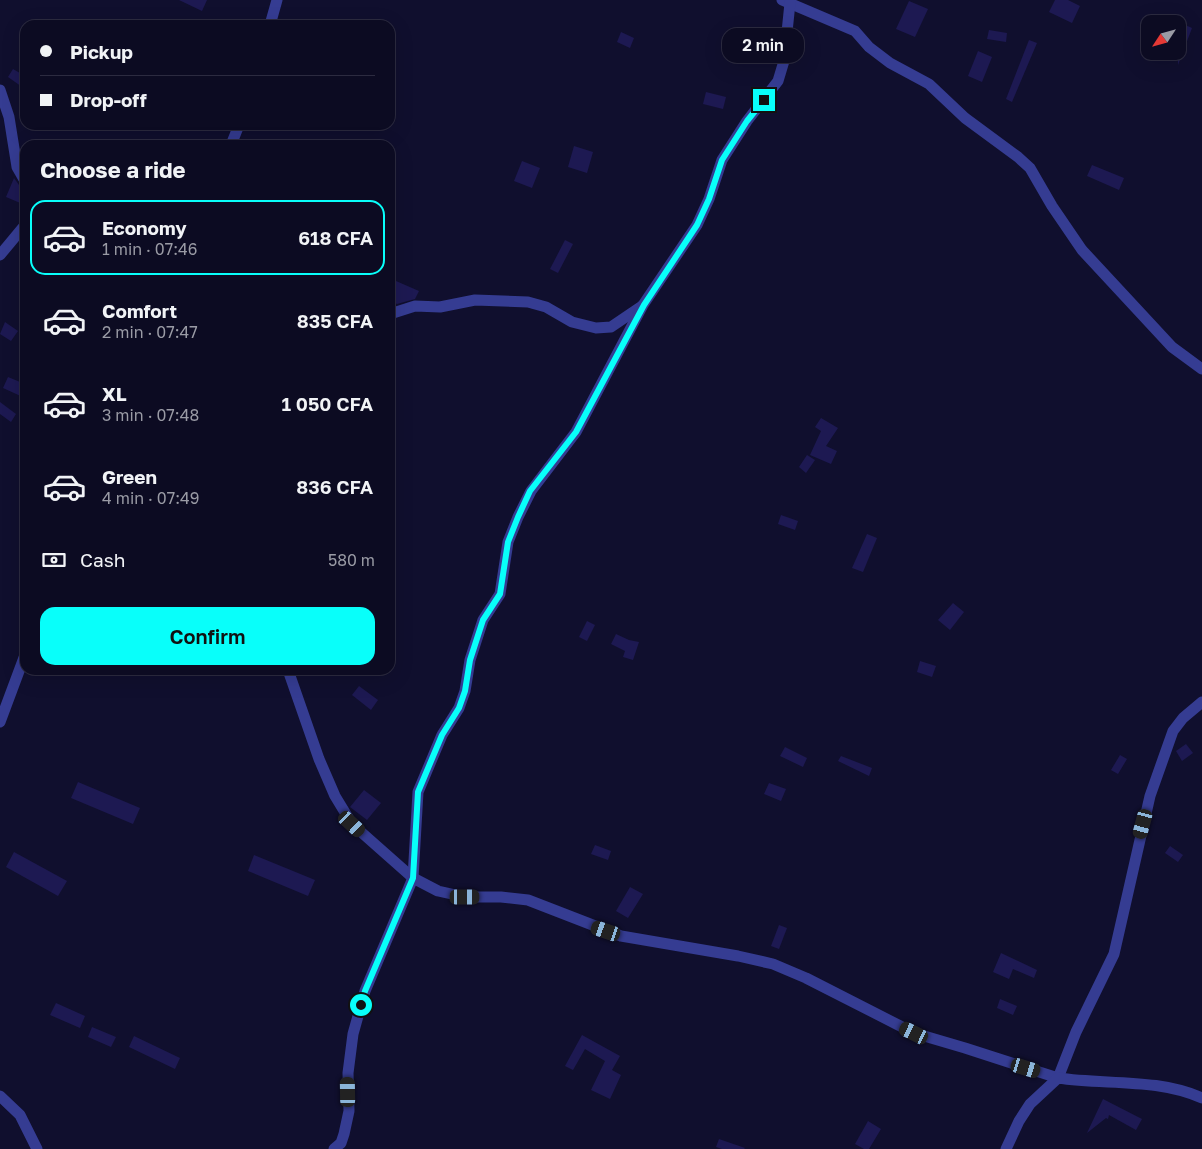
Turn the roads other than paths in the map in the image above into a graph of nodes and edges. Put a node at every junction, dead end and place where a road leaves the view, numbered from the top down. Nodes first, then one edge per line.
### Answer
1 (277, 0) edge
2 (786, 2) edge
3 (271, 20) edge
4 (0, 90) edge
5 (20, 172) edge
6 (20, 232) edge
7 (0, 256) edge
8 (644, 305) junction
9 (395, 312) edge
10 (1202, 369) edge
11 (20, 668) edge
12 (290, 675) edge
13 (1202, 702) edge
14 (0, 722) edge
15 (413, 878) junction
16 (1058, 1078) junction
17 (0, 1096) edge
18 (1202, 1098) edge
19 (37, 1149) edge
20 (334, 1149) edge
21 (1006, 1149) edge

1 - 3 street
2 - 8 street
2 - 10 street
4 - 5 street
6 - 7 street
8 - 9 street
8 - 15 street
11 - 14 street
12 - 15 street
13 - 16 street
15 - 16 street
15 - 20 street
16 - 18 street
16 - 21 street
17 - 19 street

